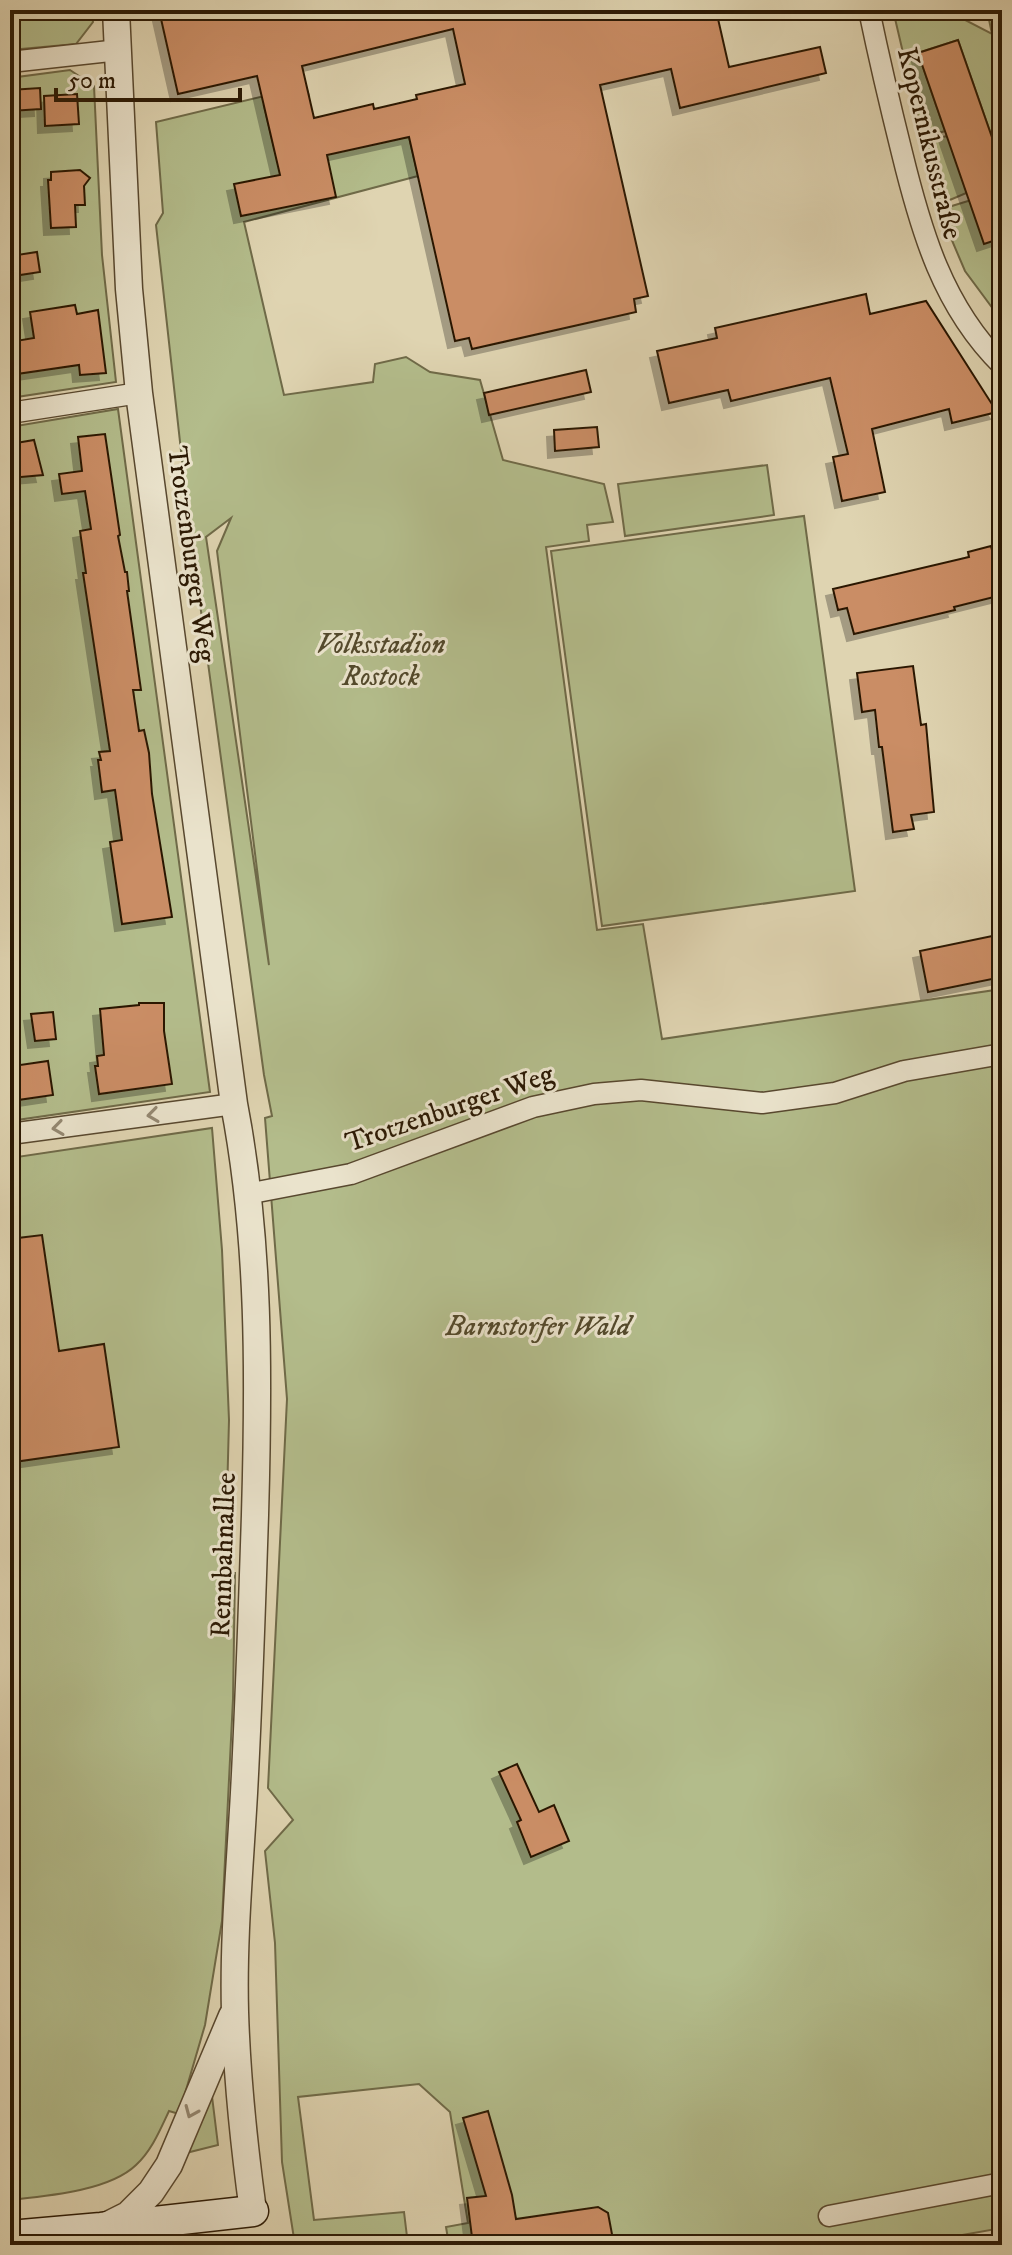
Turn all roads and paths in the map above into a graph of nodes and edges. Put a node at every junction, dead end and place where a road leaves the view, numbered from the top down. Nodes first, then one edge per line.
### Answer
1 (116, 10) edge
2 (869, 10) edge
3 (119, 50) junction
4 (10, 62) edge
5 (1002, 365) edge
6 (139, 393) junction
7 (10, 413) edge
8 (1002, 1054) edge
9 (226, 1105) junction
10 (10, 1134) edge
11 (247, 1194) junction
12 (235, 2010) junction
13 (1002, 2183) edge
14 (253, 2211) joint
15 (829, 2216) dead end
16 (101, 2228) junction
17 (23, 2238) edge

1 - 3 street, Trotzenburger Weg
2 - 5 street, Kopernikusstraße
3 - 4 street
3 - 6 street, Trotzenburger Weg
6 - 7 street
6 - 9 street, Trotzenburger Weg
8 - 11 street, Trotzenburger Weg
9 -> 10 street
9 - 11 street, Rennbahnallee
11 - 12 street, Rennbahnallee
12 - 14 street, Rennbahnallee
12 -> 16 street, Rennbahnallee
13 - 15 street
14 - 16 main road
16 - 17 main road

